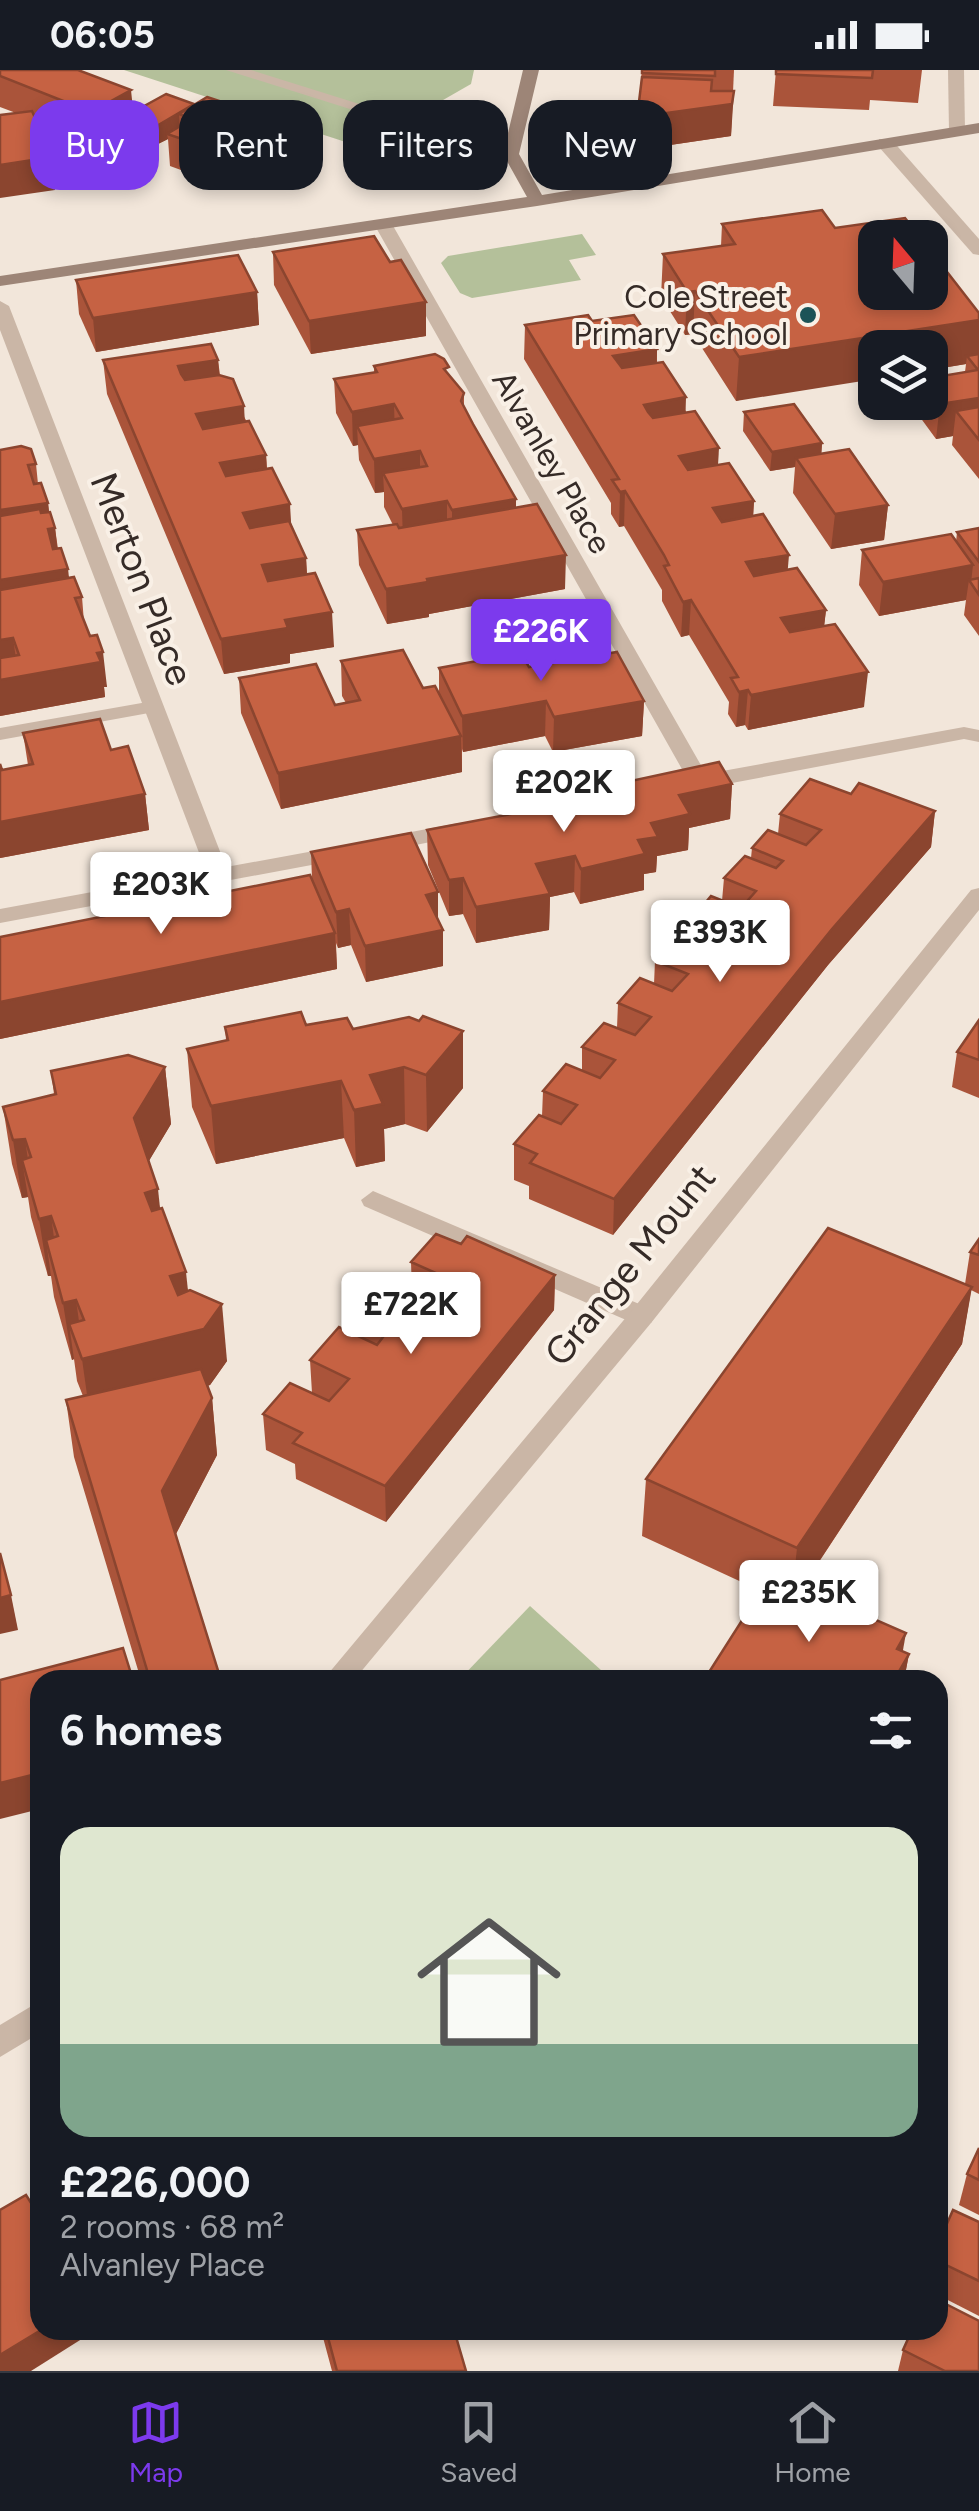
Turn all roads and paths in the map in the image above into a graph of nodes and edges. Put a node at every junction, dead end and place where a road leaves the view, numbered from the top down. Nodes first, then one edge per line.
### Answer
1 (234, 70) edge
2 (532, 70) edge
3 (956, 70) edge
4 (979, 128) edge
5 (957, 131) junction
6 (885, 143) junction
7 (511, 154) junction
8 (538, 201) junction
9 (383, 224) junction
10 (979, 250) edge
11 (0, 280) edge
12 (0, 306) edge
13 (154, 707) junction
14 (0, 734) edge
15 (979, 736) edge
16 (488, 824) edge
17 (219, 877) junction
18 (979, 894) edge
19 (0, 916) edge
20 (373, 1200) dead end
21 (642, 1316) junction
22 (346, 1670) edge
23 (30, 2022) edge
24 (0, 2043) edge

1 - 7 street
2 - 7 street
3 - 5 street
4 - 5 street
5 - 6 street
6 - 8 street
6 - 10 street
7 - 8 street
8 - 9 street
9 - 11 street
9 - 15 street, Alvanley Place
12 - 13 street, Merton Place
13 - 14 street
13 - 17 street, Merton Place
16 - 17 street
17 - 19 street
18 - 21 street, Grange Mount
20 - 21 street
21 - 22 street, Grange Mount
23 - 24 street

